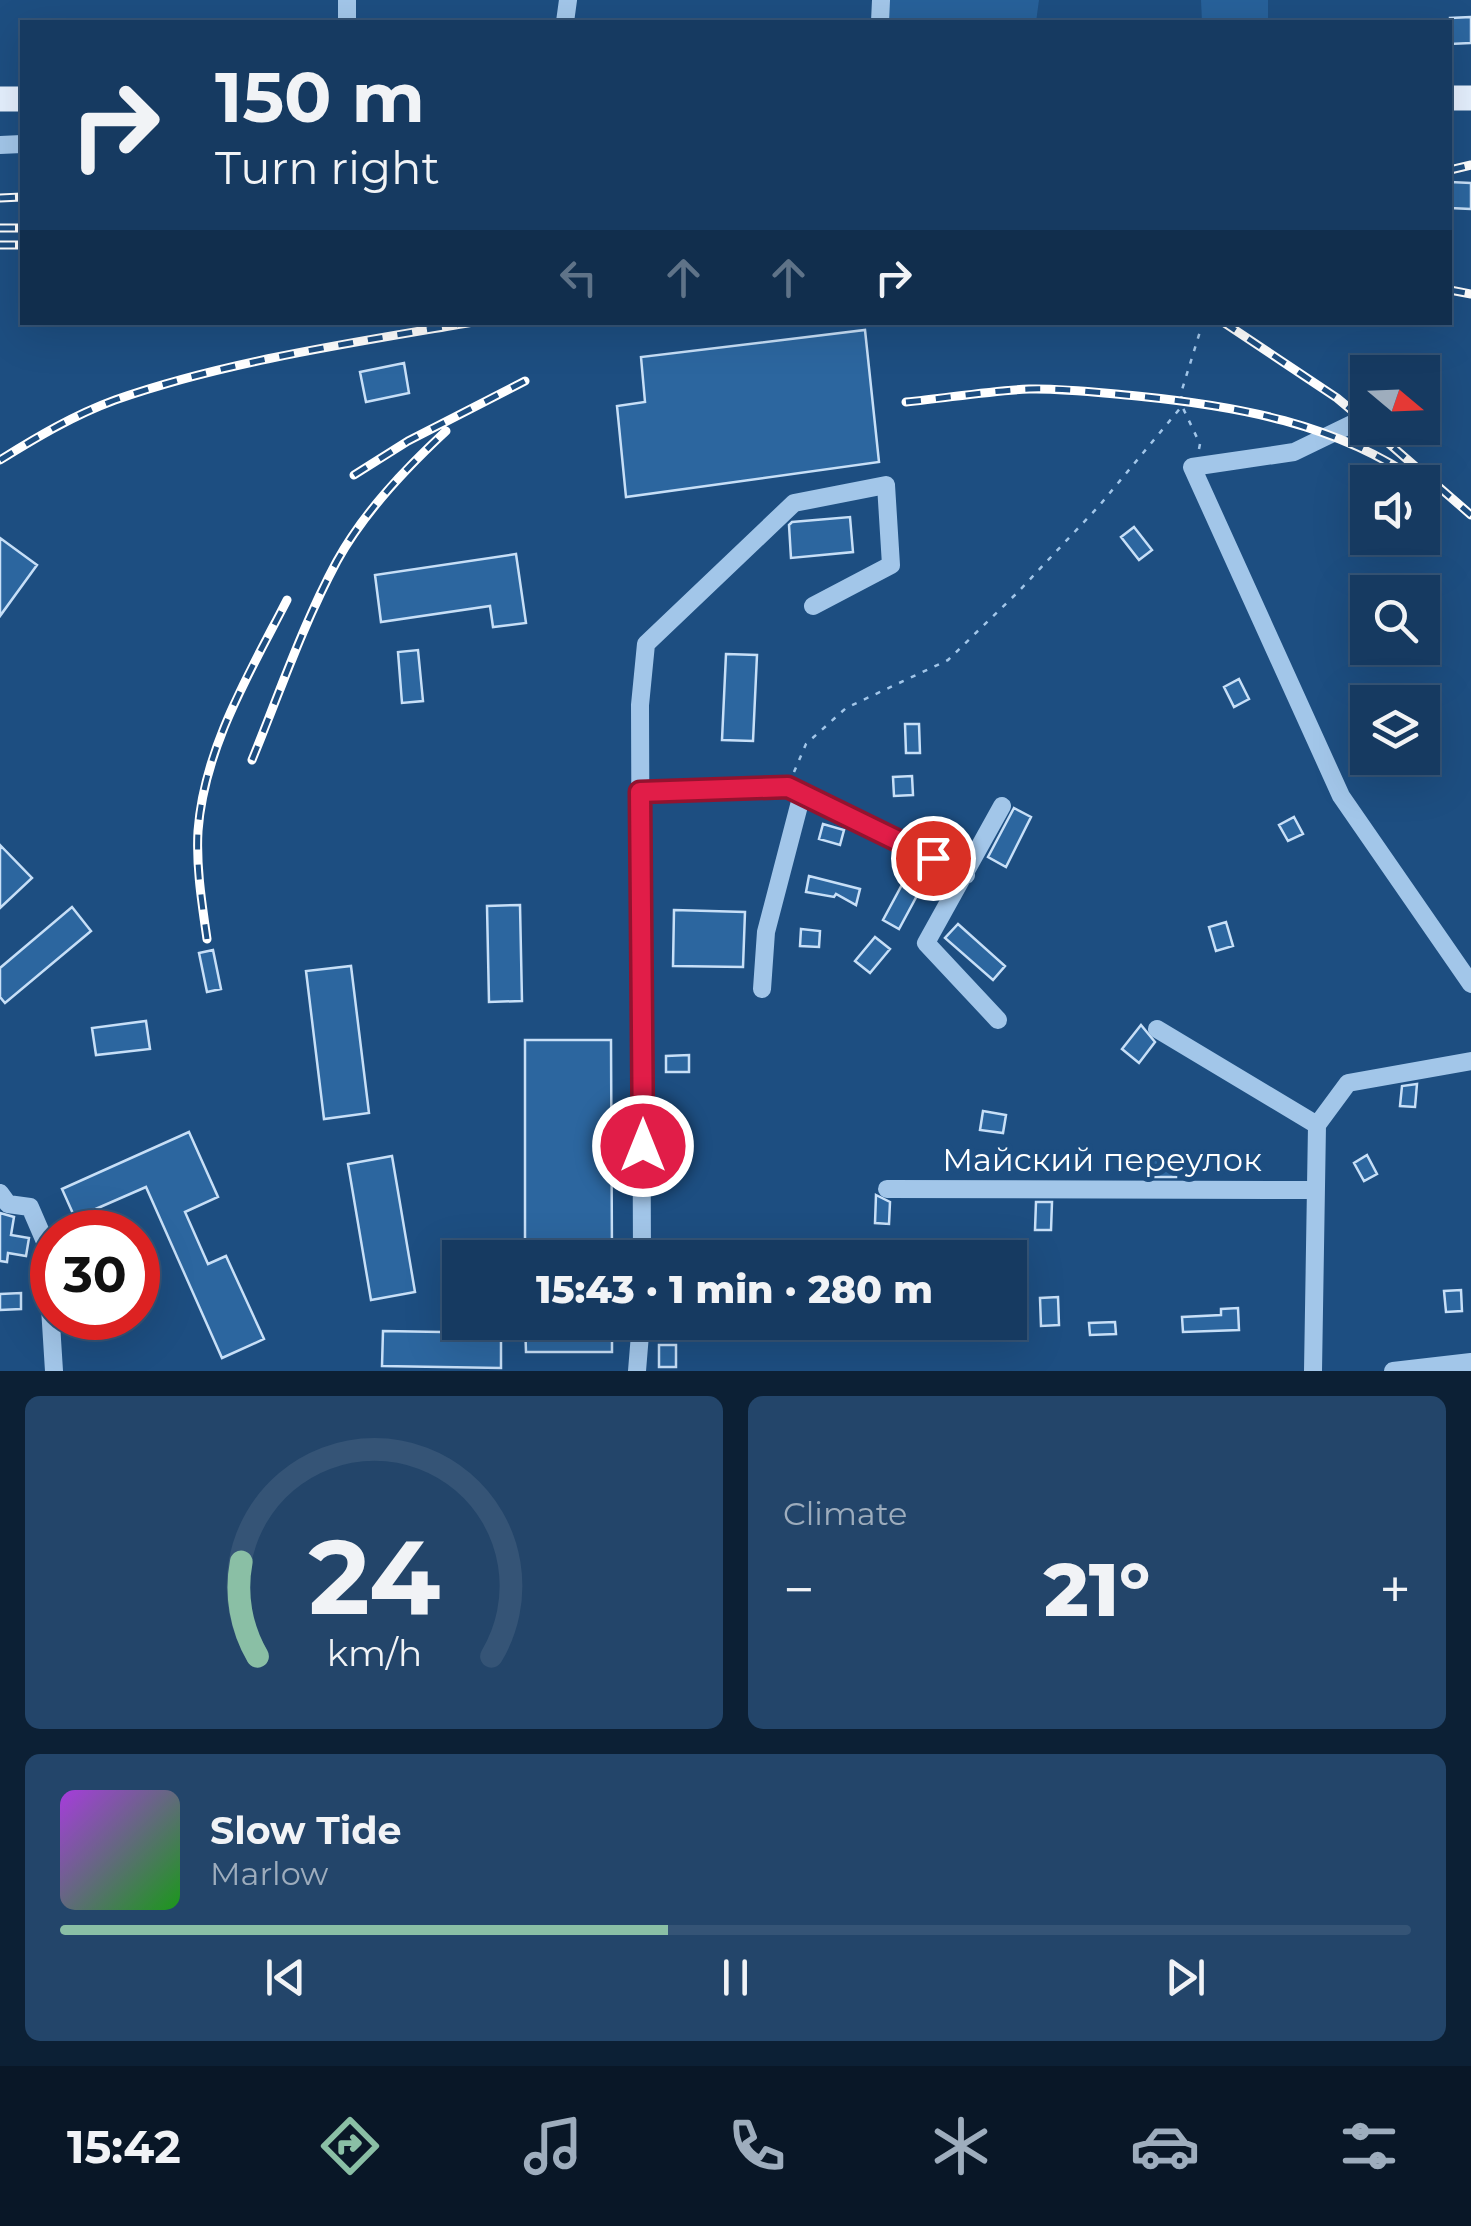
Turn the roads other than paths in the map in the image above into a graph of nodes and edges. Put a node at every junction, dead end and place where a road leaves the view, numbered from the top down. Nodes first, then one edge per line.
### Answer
1 (1350, 425) edge
2 (813, 606) dead end
3 (795, 790) junction
4 (640, 792) junction
5 (1002, 806) dead end
6 (966, 875) junction
7 (1471, 984) edge
8 (762, 989) dead end
9 (998, 1020) dead end
10 (1157, 1029) dead end
11 (1471, 1061) edge
12 (1316, 1124) junction
13 (887, 1189) dead end
14 (1316, 1190) junction
15 (0, 1193) edge
16 (642, 1240) edge
17 (640, 1340) edge
18 (1471, 1362) edge
19 (54, 1371) edge
20 (637, 1371) edge
21 (1313, 1371) edge
22 (1393, 1371) edge

1 - 7 street
2 - 4 street
3 - 4 street
3 - 6 street
3 - 8 street
4 - 16 street
5 - 6 street
6 - 9 street
10 - 12 street
11 - 12 street
12 - 14 street
13 - 14 street, Майский переулок
14 - 21 street
15 - 19 street
17 - 20 street
18 - 22 street

